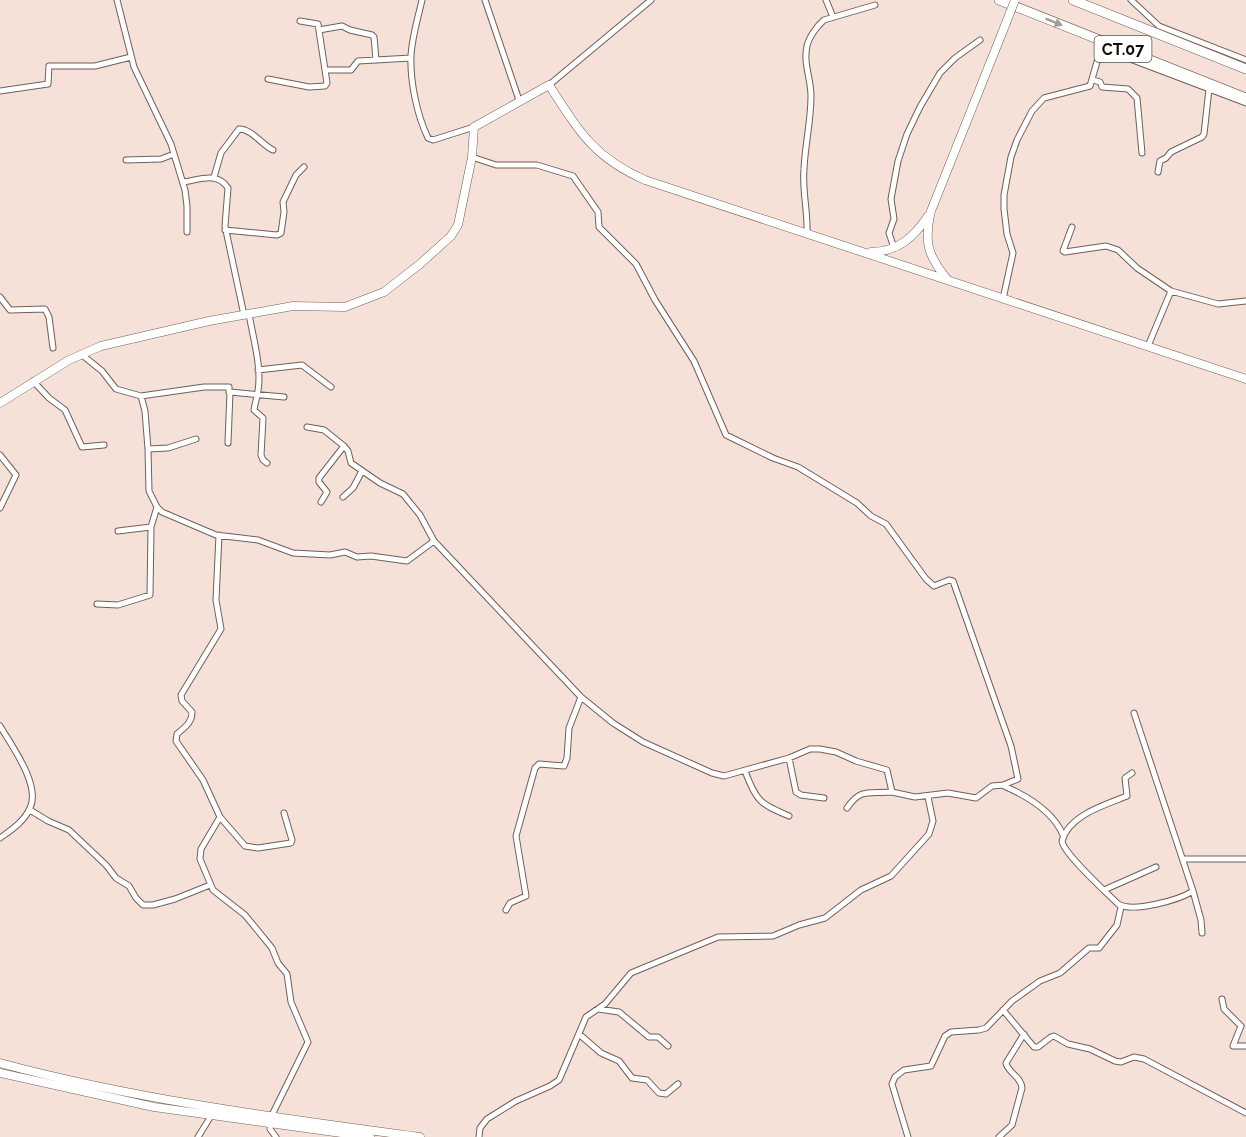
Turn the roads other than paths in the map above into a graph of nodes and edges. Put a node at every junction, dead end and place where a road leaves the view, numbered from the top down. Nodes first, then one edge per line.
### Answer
1 (117, 0) edge
2 (422, 0) edge
3 (485, 0) edge
4 (651, 0) edge
5 (826, 0) edge
6 (999, 0) edge
7 (1015, 0) edge
8 (1073, 0) edge
9 (1131, 0) edge
10 (875, 5) dead end
11 (833, 17) junction
12 (300, 21) dead end
13 (319, 30) junction
14 (980, 40) dead end
15 (132, 57) junction
16 (411, 58) junction
17 (376, 60) junction
18 (1246, 60) edge
19 (1246, 69) edge
20 (325, 70) junction
21 (268, 79) dead end
22 (1093, 80) junction
23 (549, 85) junction
24 (1209, 89) junction
25 (0, 91) edge
26 (1246, 98) edge
27 (519, 100) junction
28 (1246, 103) edge
29 (474, 127) junction
30 (273, 150) dead end
31 (1142, 153) dead end
32 (174, 154) junction
33 (472, 157) junction
34 (126, 160) dead end
35 (304, 167) dead end
36 (1158, 172) dead end
37 (214, 177) junction
38 (183, 182) junction
39 (931, 211) junction
40 (1072, 227) dead end
41 (225, 230) junction
42 (187, 232) dead end
43 (807, 234) junction
44 (894, 248) junction
45 (863, 252) junction
46 (947, 280) junction
47 (1171, 291) junction
48 (0, 297) edge
49 (1003, 299) junction
50 (1246, 301) edge
51 (247, 314) junction
52 (1148, 346) junction
53 (53, 348) dead end
54 (81, 354) junction
55 (258, 370) junction
56 (1246, 379) edge
57 (33, 381) junction
58 (331, 387) dead end
59 (230, 392) junction
60 (258, 393) junction
61 (141, 396) junction
62 (285, 397) dead end
63 (0, 403) edge
64 (307, 427) dead end
65 (196, 439) dead end
66 (228, 443) dead end
67 (104, 445) dead end
68 (344, 446) junction
69 (148, 449) junction
70 (0, 455) edge
71 (267, 463) dead end
72 (362, 471) junction
73 (343, 496) dead end
74 (321, 502) dead end
75 (157, 507) junction
76 (0, 508) edge
77 (151, 527) junction
78 (118, 531) dead end
79 (219, 536) junction
80 (434, 541) junction
81 (97, 604) dead end
82 (581, 697) junction
83 (1134, 713) dead end
84 (0, 726) edge
85 (789, 758) junction
86 (745, 771) junction
87 (1132, 773) dead end
88 (1003, 785) junction
89 (892, 792) junction
90 (928, 797) junction
91 (824, 798) dead end
92 (847, 808) dead end
93 (30, 810) junction
94 (284, 813) dead end
95 (789, 816) dead end
96 (220, 817) junction
97 (1063, 835) junction
98 (0, 838) edge
99 (1184, 859) junction
100 (1246, 859) edge
101 (1156, 867) dead end
102 (210, 885) junction
103 (1104, 890) junction
104 (1193, 891) junction
105 (1121, 907) junction
106 (506, 910) dead end
107 (1202, 933) dead end
108 (1222, 999) dead end
109 (598, 1009) junction
110 (1003, 1010) junction
111 (579, 1034) junction
112 (1024, 1034) junction
113 (668, 1046) dead end
114 (1246, 1046) edge
115 (0, 1063) edge
116 (0, 1072) edge
117 (678, 1084) dead end
118 (1246, 1113) edge
119 (212, 1116) junction
120 (270, 1120) junction
121 (198, 1137) edge
122 (276, 1137) edge
123 (370, 1137) edge
124 (420, 1137) edge
125 (478, 1137) edge
126 (908, 1137) edge
127 (999, 1137) edge

1 - 15 street
2 - 16 street
3 - 27 street
4 - 23 street
5 - 11 street
6 -> 26 highway, CT.07
7 - 39 street, bridge
8 - 19 highway, CT.07
9 - 18 street
10 - 11 street
11 - 43 street
12 - 13 street
13 - 17 street
13 - 20 street
14 - 44 street
15 - 25 street
15 - 32 street
16 - 17 street
16 - 29 street
17 - 20 street
20 - 21 street
22 - 24 street
22 - 31 street
22 - 49 street
23 - 27 street
23 - 43 street
24 - 28 street
24 - 36 street
27 - 29 street
29 - 33 street
30 - 37 street
32 - 34 street
32 - 38 street
33 - 51 street
33 - 88 street
35 - 41 street
37 - 38 street
37 - 41 street
38 - 42 street
39 - 44 street
39 - 46 street
40 - 47 street
41 - 51 street
43 - 45 street
44 - 45 street
45 - 46 street
46 - 49 street
47 - 50 street
47 - 52 street
48 - 53 street
49 - 52 street
51 - 54 street
51 - 55 street
52 - 56 street
54 - 57 street
54 - 61 street
55 - 58 street
55 - 60 street
57 - 63 street
57 - 67 street
59 - 60 street
59 - 61 street
59 - 66 street
60 - 62 street
60 - 71 street
61 - 69 street
64 - 68 street
65 - 69 street
68 - 72 street
68 - 74 street
69 - 75 street
70 - 76 street
72 - 73 street
72 - 80 street
75 - 77 street
75 - 79 street
77 - 78 street
77 - 81 street
79 - 80 street
79 - 96 street
80 - 82 street
82 - 86 street
82 - 106 street
83 - 99 street
84 - 93 street
85 - 86 street
85 - 89 street
85 - 91 street
86 - 95 street
87 - 97 street
88 - 90 street
88 - 97 street
89 - 90 street
89 - 92 street
90 - 109 street
93 - 98 street
93 - 102 street
94 - 96 street
96 - 102 street
97 - 103 street
99 - 100 street
99 - 104 street
101 - 103 street
102 - 120 street
103 - 105 street
104 - 105 street
104 - 107 street
105 - 110 street
108 - 114 street
109 - 111 street
109 - 113 street
110 - 112 street
110 - 126 street
111 - 117 street
111 - 125 street
112 - 118 street
112 - 127 street
115 - 120 street
116 - 119 street
119 - 120 street
119 - 121 street
120 - 122 street
120 - 123 street
120 - 124 street

